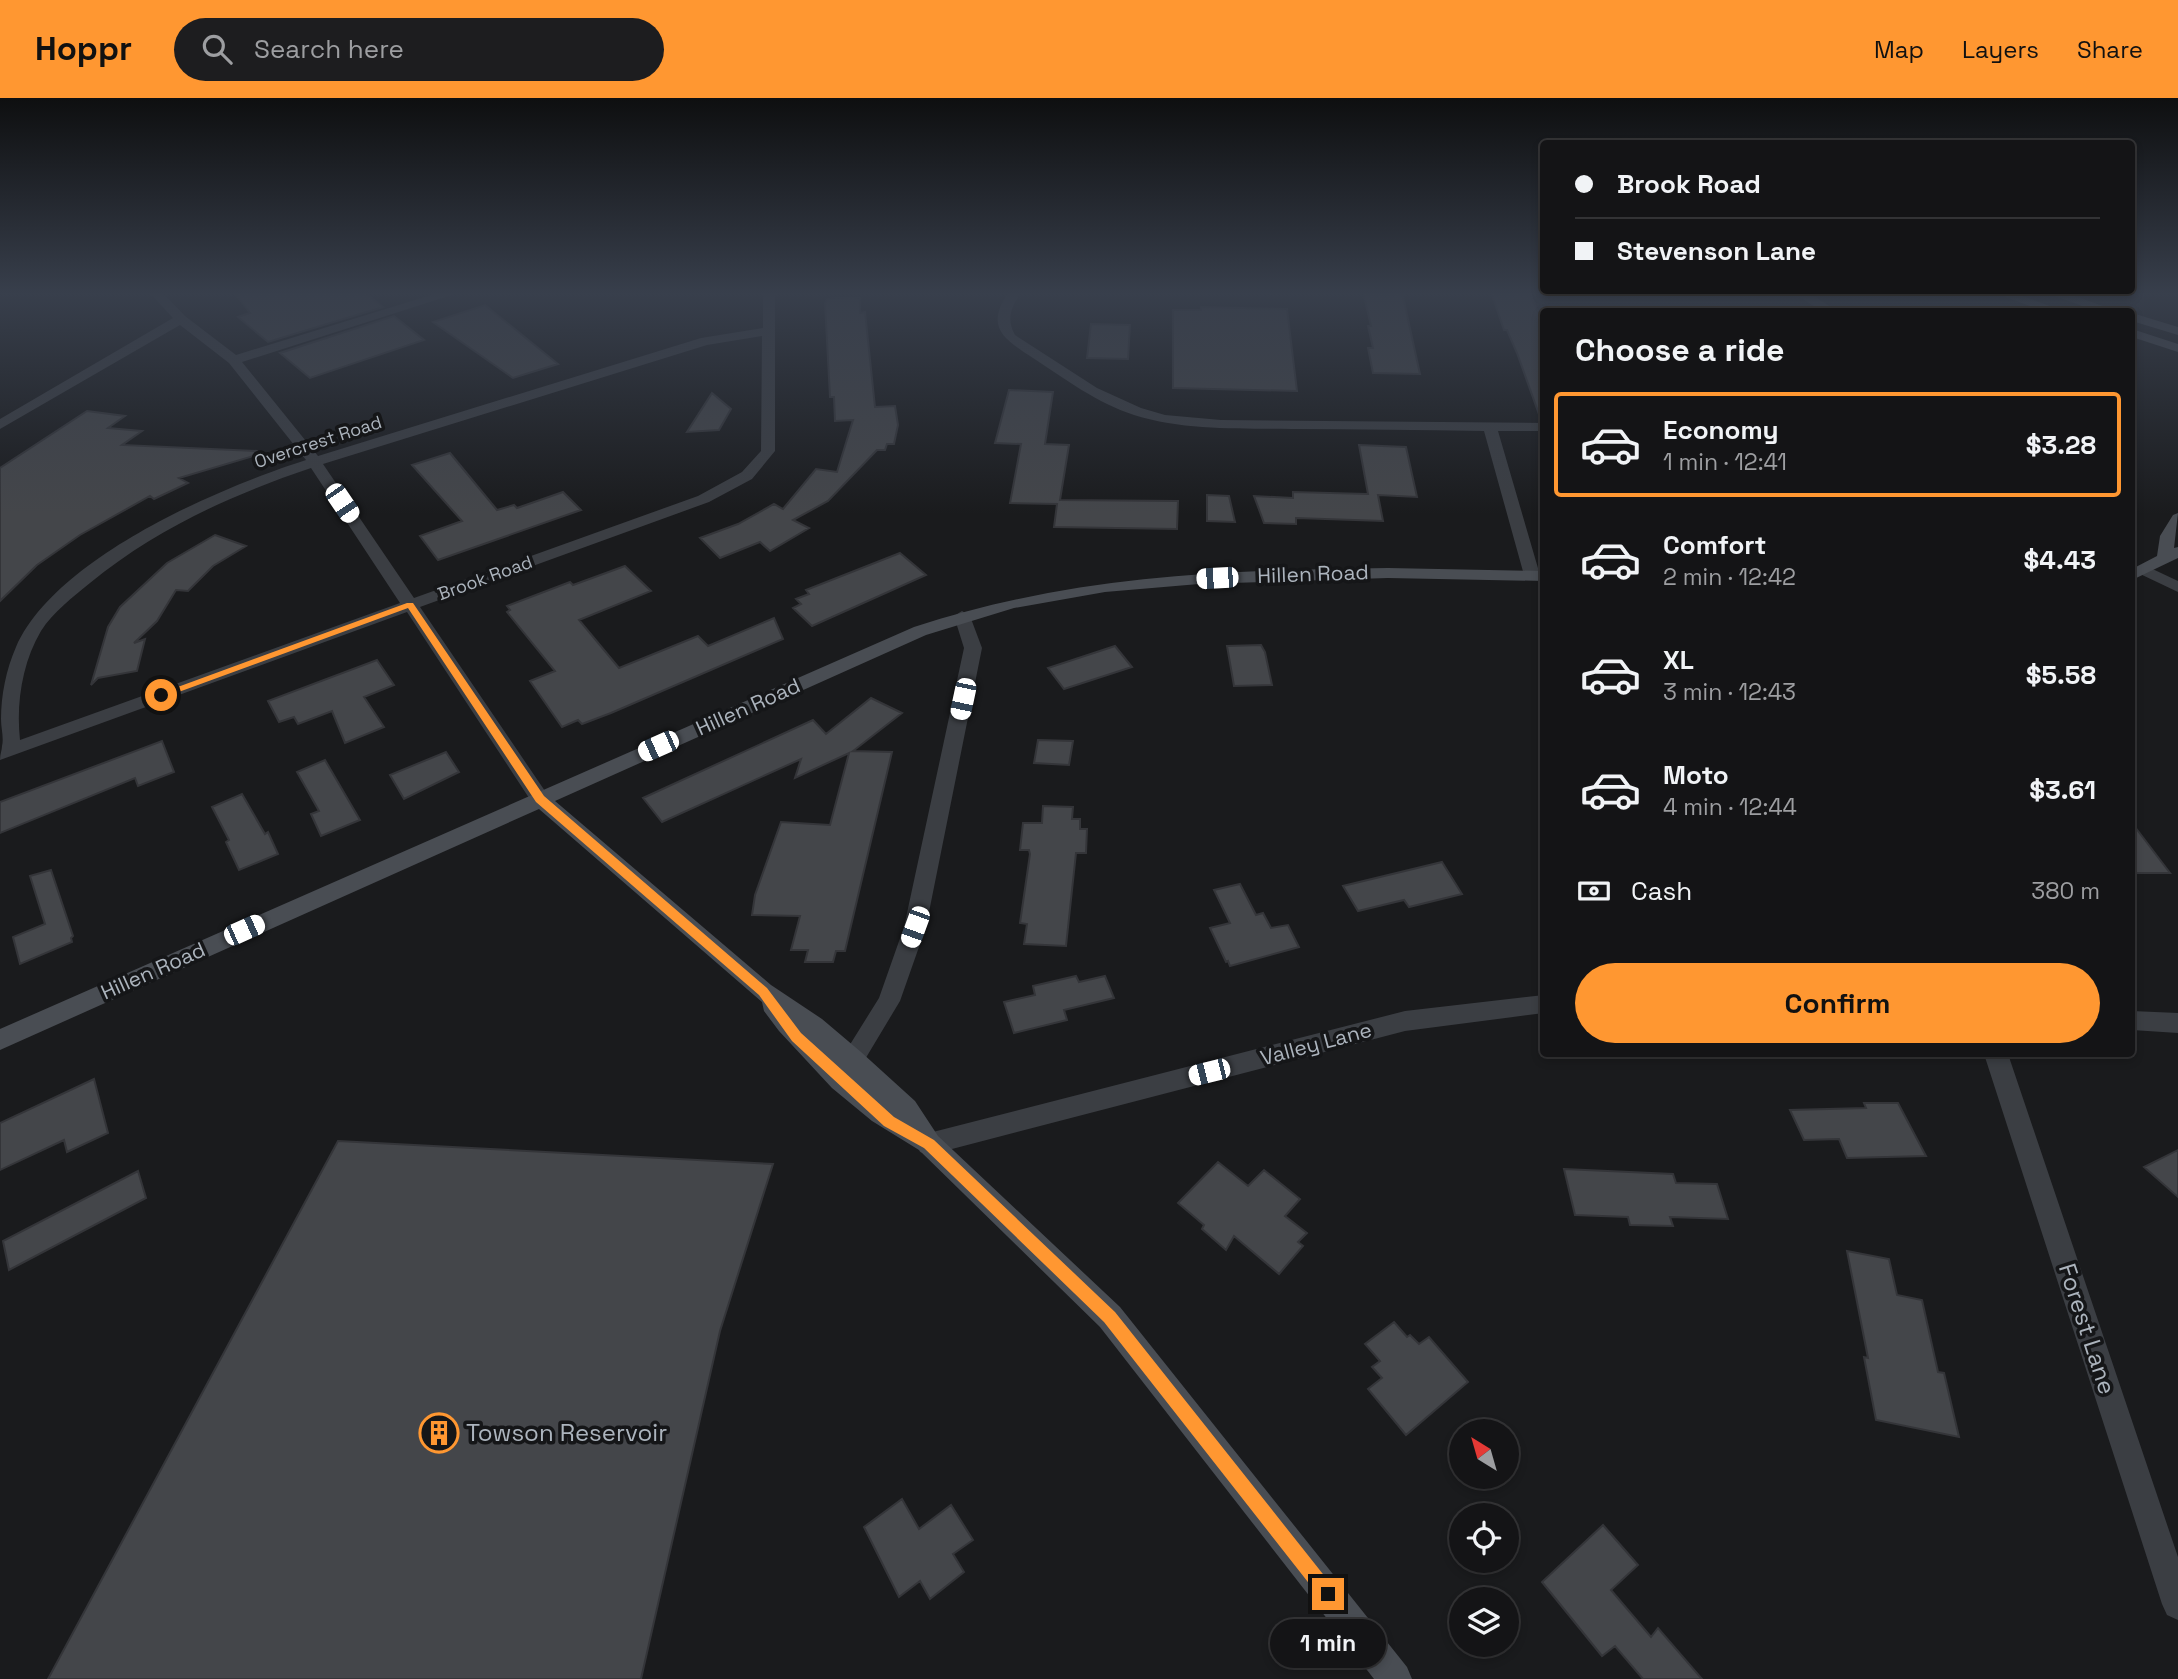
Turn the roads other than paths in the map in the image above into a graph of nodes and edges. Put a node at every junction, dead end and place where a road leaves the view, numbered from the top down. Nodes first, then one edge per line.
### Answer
1 (101, 366) edge
2 (239, 366) edge
3 (625, 366) edge
4 (769, 366) edge
5 (1053, 366) edge
6 (0, 425) edge
7 (1489, 425) junction
8 (1540, 427) edge
9 (316, 462) junction
10 (2178, 518) edge
11 (2172, 554) edge
12 (2138, 572) edge
13 (1538, 575) edge
14 (2178, 587) edge
15 (410, 605) junction
16 (962, 616) junction
17 (6, 752) edge
18 (540, 799) junction
19 (763, 991) junction
20 (1540, 1004) edge
21 (2135, 1021) edge
22 (2178, 1023) edge
23 (0, 1040) edge
24 (1997, 1057) edge
25 (853, 1059) junction
26 (929, 1144) junction
27 (2178, 1604) edge
28 (1395, 1679) edge

1 - 6 street
2 - 9 street
3 - 9 street, Overcrest Road
4 - 15 street, Brook Road
5 - 7 street
7 - 8 street
7 - 13 street
9 - 15 street
9 - 17 street, Overcrest Road
10 - 11 street
11 - 12 street
12 - 14 street
13 - 16 street, Hillen Road
15 - 17 street, Brook Road
15 - 18 street
16 - 18 street, Hillen Road
16 - 25 street
18 - 19 street
18 - 23 street, Hillen Road
19 - 25 street
19 - 26 street
20 - 26 street, Valley Lane
21 - 22 street
24 - 27 street, Forest Lane
25 - 26 street
26 - 28 street

